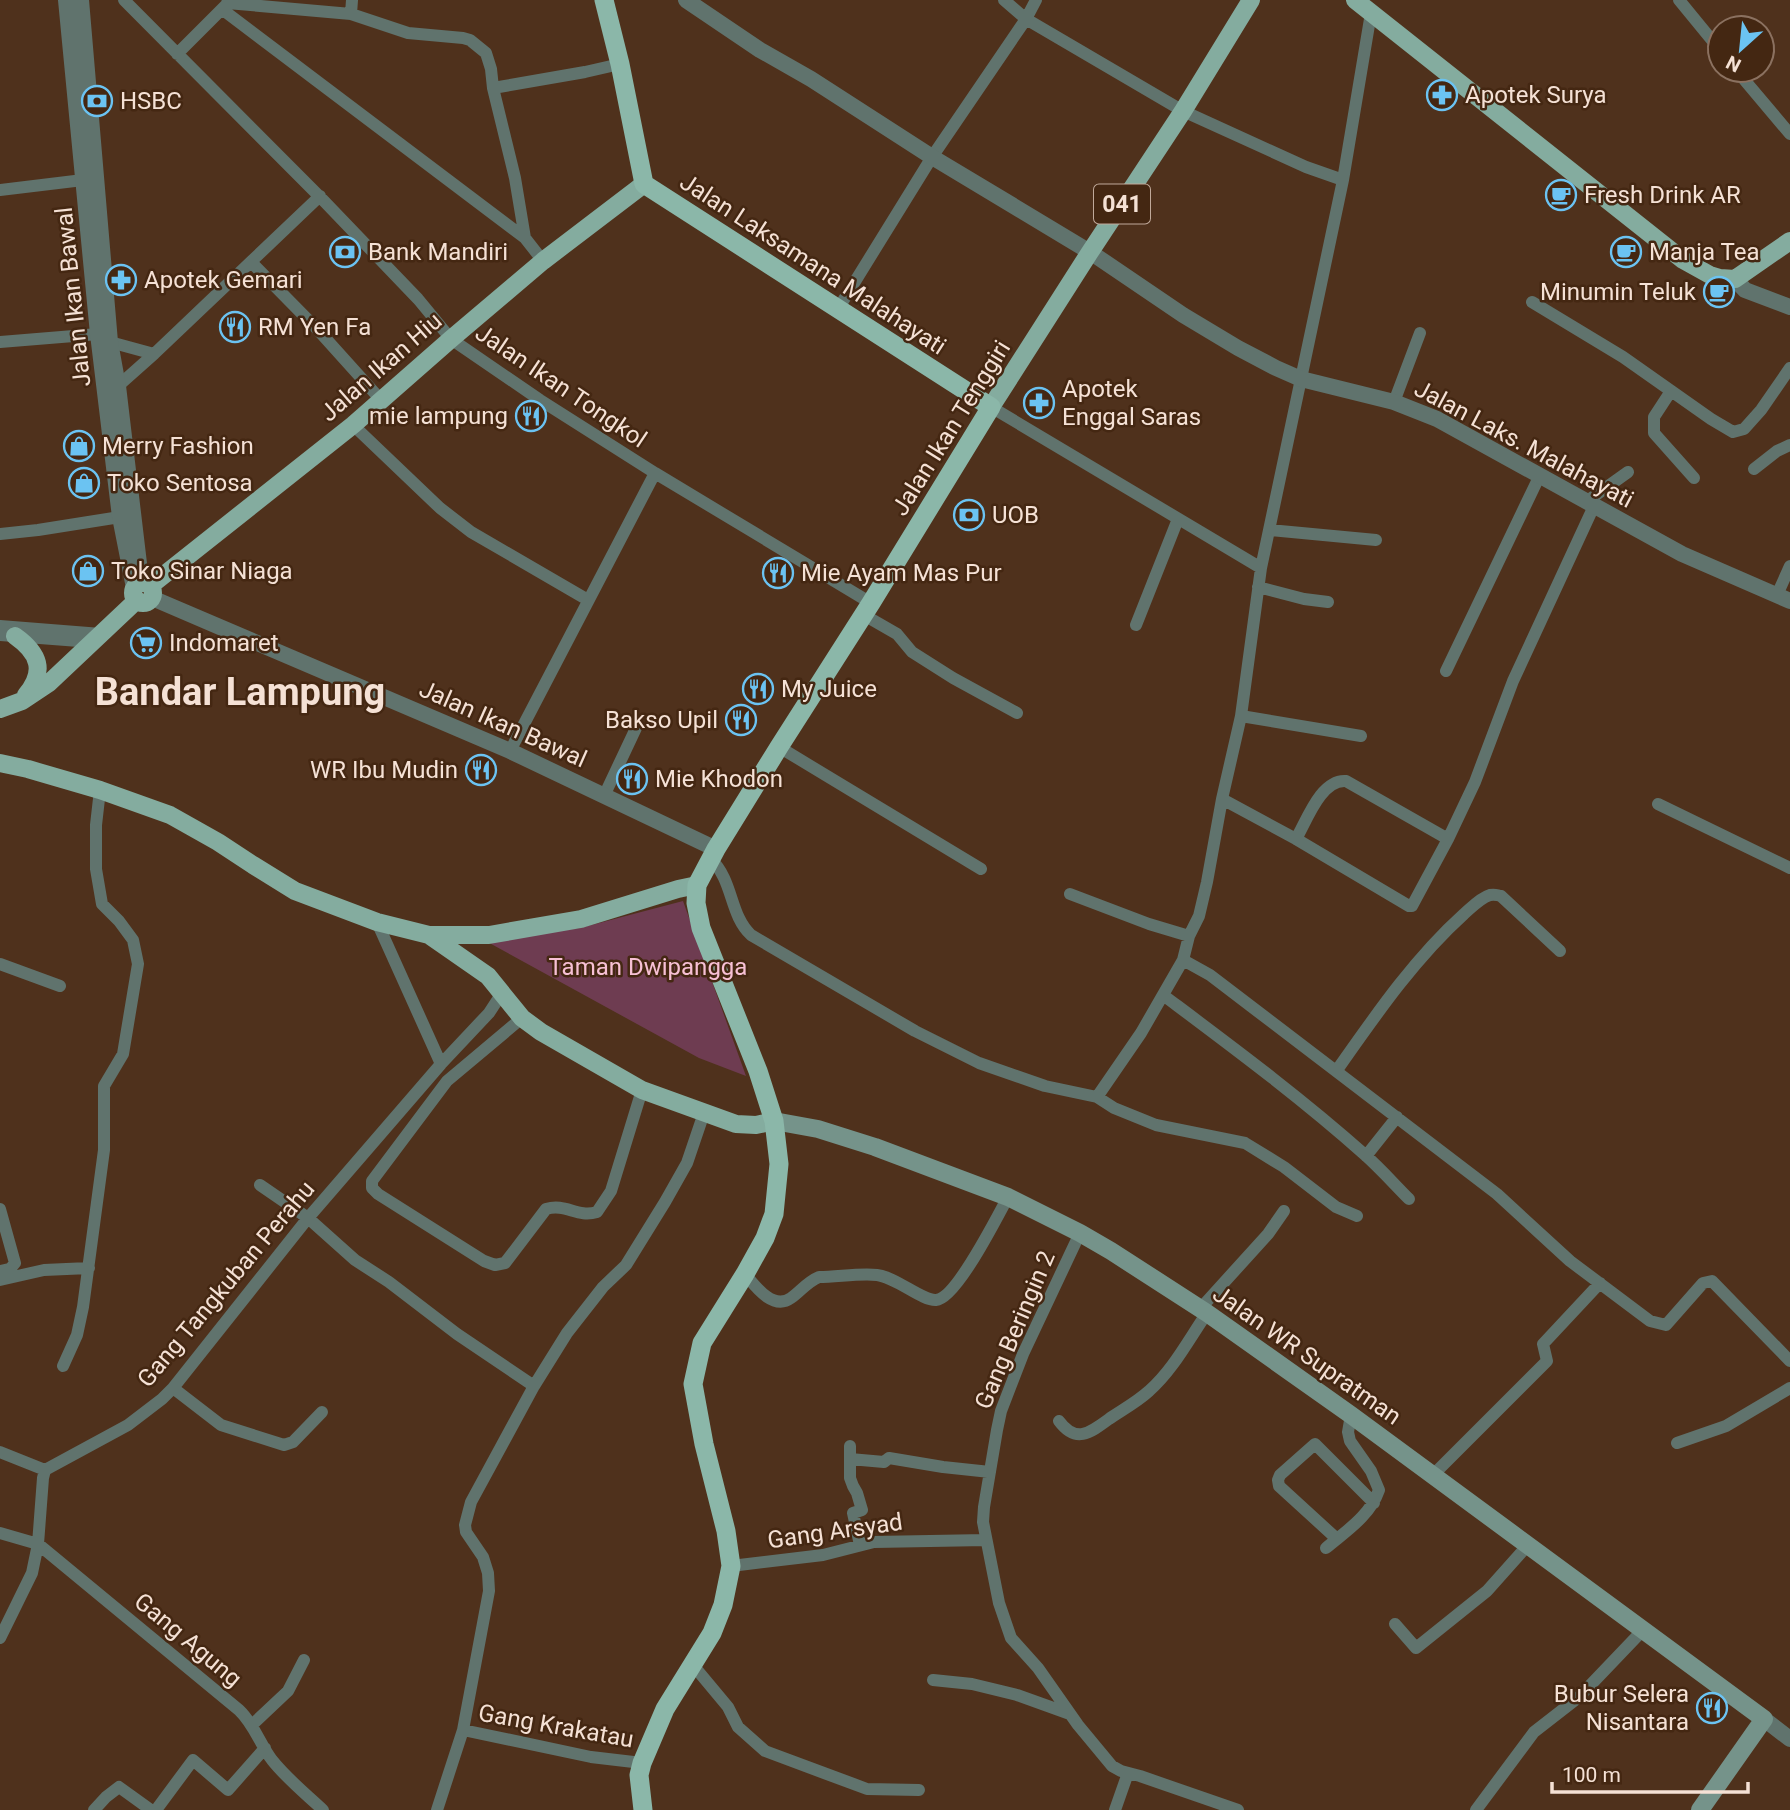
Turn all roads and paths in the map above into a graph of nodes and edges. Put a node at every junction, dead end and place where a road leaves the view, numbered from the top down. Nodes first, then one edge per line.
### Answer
1 (66, 0) edge
2 (81, 0) edge
3 (124, 0) edge
4 (352, 0) edge
5 (604, 0) edge
6 (686, 0) edge
7 (1004, 0) edge
8 (1036, 0) edge
9 (1251, 0) edge
10 (1355, 0) edge
11 (1679, 0) edge
12 (226, 4) edge
13 (1371, 13) junction
14 (351, 14) junction
15 (1026, 19) junction
16 (1706, 33) edge
17 (177, 54) junction
18 (620, 64) junction
19 (1748, 84) edge
20 (493, 88) junction
21 (1183, 111) junction
22 (1790, 134) edge
23 (932, 157) junction
24 (83, 180) junction
25 (1343, 180) junction
26 (644, 184) junction
27 (0, 190) edge
28 (320, 197) junction
29 (525, 238) junction
30 (1790, 241) edge
31 (1090, 253) junction
32 (543, 261) junction
33 (251, 262) junction
34 (1735, 279) junction
35 (1532, 302) dead end
36 (1790, 307) edge
37 (838, 309) junction
38 (1420, 333) dead end
39 (104, 338) junction
40 (451, 339) junction
41 (0, 342) edge
42 (155, 355) junction
43 (1790, 368) edge
44 (1301, 379) junction
45 (118, 386) junction
46 (1671, 391) junction
47 (381, 400) junction
48 (1394, 402) junction
49 (991, 407) junction
50 (353, 425) junction
51 (1790, 445) edge
52 (1754, 469) dead end
53 (1628, 472) dead end
54 (655, 473) junction
55 (1540, 475) junction
56 (1694, 478) dead end
57 (1590, 504) junction
58 (120, 517) junction
59 (1178, 519) junction
60 (1269, 530) junction
61 (0, 534) edge
62 (1376, 540) dead end
63 (1790, 566) edge
64 (1261, 568) junction
65 (1258, 587) junction
66 (143, 591) junction
67 (1783, 598) edge
68 (588, 600) junction
69 (1328, 602) dead end
70 (867, 609) junction
71 (1136, 625) dead end
72 (5, 632) edge
73 (96, 638) junction
74 (1447, 671) dead end
75 (22, 701) junction
76 (0, 709) edge
77 (1017, 713) dead end
78 (1241, 716) junction
79 (637, 726) dead end
80 (1362, 736) dead end
81 (779, 747) junction
82 (510, 751) junction
83 (0, 763) edge
84 (100, 790) junction
85 (604, 796) junction
86 (1222, 799) junction
87 (1658, 804) dead end
88 (1296, 839) junction
89 (1448, 839) junction
90 (713, 854) junction
91 (1790, 868) edge
92 (981, 869) dead end
93 (697, 885) junction
94 (1070, 894) dead end
95 (377, 922) junction
96 (429, 934) junction
97 (1189, 936) junction
98 (1560, 951) dead end
99 (1183, 960) junction
100 (0, 964) edge
101 (60, 986) dead end
102 (502, 993) junction
103 (1163, 995) junction
104 (522, 1018) junction
105 (441, 1064) junction
106 (1337, 1070) junction
107 (642, 1090) junction
108 (1097, 1097) junction
109 (704, 1113) junction
110 (1397, 1117) junction
111 (774, 1121) junction
112 (1366, 1156) junction
113 (260, 1185) dead end
114 (1008, 1197) junction
115 (1409, 1199) dead end
116 (0, 1209) edge
117 (1284, 1211) dead end
118 (1357, 1216) dead end
119 (308, 1218) junction
120 (1080, 1233) junction
121 (89, 1268) junction
122 (0, 1271) edge
123 (745, 1274) junction
124 (0, 1280) edge
125 (1600, 1283) junction
126 (1204, 1311) junction
127 (1790, 1362) edge
128 (62, 1366) dead end
129 (534, 1386) junction
130 (173, 1388) junction
131 (1790, 1388) edge
132 (322, 1412) dead end
133 (1351, 1415) junction
134 (1059, 1422) dead end
135 (1677, 1443) dead end
136 (850, 1446) dead end
137 (0, 1452) edge
138 (850, 1460) junction
139 (45, 1470) junction
140 (990, 1472) junction
141 (1433, 1475) junction
142 (1374, 1503) junction
143 (0, 1533) edge
144 (1337, 1539) junction
145 (986, 1540) junction
146 (38, 1544) junction
147 (860, 1545) junction
148 (1528, 1545) junction
149 (1326, 1548) dead end
150 (731, 1566) junction
151 (1395, 1624) dead end
152 (1643, 1630) junction
153 (0, 1638) edge
154 (304, 1660) dead end
155 (693, 1665) junction
156 (933, 1680) dead end
157 (1070, 1714) junction
158 (1764, 1720) junction
159 (252, 1725) junction
160 (463, 1730) junction
161 (1790, 1739) edge
162 (265, 1748) junction
163 (642, 1763) junction
164 (1128, 1773) junction
165 (919, 1790) dead end
166 (97, 1809) edge
167 (154, 1810) edge
168 (323, 1810) edge
169 (437, 1810) edge
170 (643, 1810) edge
171 (1115, 1810) edge
172 (1238, 1810) edge
173 (1476, 1810) edge
174 (1700, 1810) edge

1 - 24 street, Jalan Ikan Bawal
2 - 39 street, Jalan Ikan Bawal
3 - 17 street, Jalan Ikan Tongkol
4 - 14 street
5 - 18 highway, Jalan Laksamana Malahayati
6 - 23 street, Jalan Laks. Malahayati
7 - 15 street
8 - 15 street
9 - 21 main road, Jalan Ikan Tenggiri / 041
10 - 13 main road
11 - 16 street
12 - 14 street
12 - 17 street
12 - 29 street
13 - 25 street
13 - 34 main road
14 - 20 street
15 - 21 street
15 - 23 street
17 - 28 street, Jalan Ikan Tongkol
18 - 20 street
18 - 26 highway, Jalan Laksamana Malahayati
19 - 22 street
20 - 29 street
21 - 25 street
21 - 31 main road, Jalan Ikan Tenggiri / 041
23 - 31 street, Jalan Laks. Malahayati
23 - 37 street
24 - 27 street
24 - 39 street, Jalan Ikan Bawal
25 - 44 street
26 - 32 main road, Jalan Ikan Hiu
26 - 37 highway, Jalan Laksamana Malahayati
28 - 33 street
28 - 40 street, Jalan Ikan Tongkol
29 - 32 street
30 - 34 main road
31 - 44 street, Jalan Laks. Malahayati
31 - 49 main road, Jalan Ikan Tenggiri / 041
32 - 40 main road, Jalan Ikan Hiu
33 - 42 street
33 - 47 street
34 - 36 street
35 - 46 street
37 - 49 highway, Jalan Laksamana Malahayati
38 - 48 street
39 - 41 street
39 - 42 street
39 - 45 street, Jalan Ikan Bawal
39 - 58 street, Jalan Ikan Bawal
40 - 47 main road, Jalan Ikan Hiu
40 - 54 street, Jalan Ikan Tongkol
42 - 45 street
43 - 46 street
44 - 48 street, Jalan Laks. Malahayati
44 - 60 street
45 - 66 street, Jalan Ikan Bawal
46 - 56 street
47 - 50 main road, Jalan Ikan Hiu
48 - 55 street, Jalan Laks. Malahayati
49 - 59 street, Jalan Laksamana Malahayati
49 - 70 highway, Jalan Ikan Tenggiri
50 - 66 main road, Jalan Ikan Hiu
50 - 68 street
51 - 52 street
53 - 57 street
54 - 68 street
54 - 70 street, Jalan Ikan Tongkol
55 - 57 street, Jalan Laks. Malahayati
55 - 74 street
57 - 67 street, Jalan Laks. Malahayati
57 - 89 street
58 - 61 street
58 - 66 street, Jalan Ikan Bawal
59 - 64 street, Jalan Laksamana Malahayati
59 - 71 street
60 - 62 street
60 - 64 street
63 - 67 street
64 - 65 street
65 - 69 street
65 - 78 street
66 - 73 main road, Jalan Ikan Hiu
66 - 82 street, Jalan Ikan Bawal
68 - 82 street
70 - 77 street, Jalan Ikan Tongkol
70 - 81 highway, Jalan Ikan Tenggiri
72 - 73 street
72 - 75 main road
73 - 75 main road, Jalan Ikan Hiu
75 - 76 main road, Jalan Ikan Hiu
78 - 80 street
78 - 86 street
79 - 85 street
81 - 90 highway, Jalan Ikan Tenggiri
81 - 92 street
82 - 85 street, Jalan Ikan Bawal
83 - 84 main road
84 - 95 main road
84 - 121 street
85 - 90 street, Jalan Ikan Bawal
86 - 88 street
86 - 97 street
87 - 91 street
88 - 89 street
88 - 89 street
90 - 93 highway, Jalan Ikan Tenggiri
90 - 108 street
93 - 96 main road
93 - 111 highway
94 - 97 street
95 - 96 main road
95 - 105 street
96 - 102 main road
97 - 99 street
98 - 106 street
99 - 103 street
99 - 106 street
100 - 101 street
102 - 104 main road
102 - 105 street, Gang Tangkuban Perahu
103 - 108 street
103 - 112 street
104 - 107 main road
104 - 107 street
105 - 119 street, Gang Tangkuban Perahu
106 - 110 street
107 - 109 main road
108 - 118 street
109 - 111 main road
109 - 129 street
110 - 112 street
110 - 125 street
111 - 114 main road, Jalan WR Supratman
111 - 123 highway
112 - 115 street
113 - 119 street
114 - 120 main road, Jalan WR Supratman
114 - 123 street
116 - 122 street
117 - 126 street
119 - 129 street
119 - 130 street, Gang Tangkuban Perahu
120 - 126 main road, Jalan WR Supratman
120 - 140 street, Gang Beringin 2
121 - 124 street
121 - 128 street
123 - 150 highway
125 - 127 street
125 - 141 street
126 - 133 main road, Jalan WR Supratman
126 - 134 street
129 - 160 street
130 - 132 street
130 - 139 street, Gang Tangkuban Perahu
131 - 135 street
133 - 141 main road, Jalan WR Supratman
133 - 142 street
136 - 138 street
137 - 139 street
138 - 140 street
138 - 147 street
139 - 146 street
140 - 145 street, Gang Beringin 2
141 - 148 main road, Jalan WR Supratman
142 - 144 street
142 - 144 street
143 - 146 street, Gang Agung
144 - 149 street
145 - 147 street, Gang Arsyad
145 - 157 street, Gang Beringin 2
146 - 153 street
146 - 159 street, Gang Agung
147 - 150 street, Gang Arsyad
148 - 151 street
148 - 152 main road, Jalan WR Supratman
150 - 155 highway
152 - 158 main road, Jalan WR Supratman
152 - 173 street
154 - 159 street
155 - 163 highway
155 - 165 street
156 - 157 street
157 - 164 street, Gang Beringin 2
158 - 161 street
158 - 174 main road
159 - 162 street, Gang Agung
160 - 163 street, Gang Krakatau
160 - 169 street, Gang Krakatau
162 - 167 street
162 - 168 street, Gang Agung
163 - 170 highway
164 - 171 street
164 - 172 street, Gang Beringin 2
166 - 167 street

